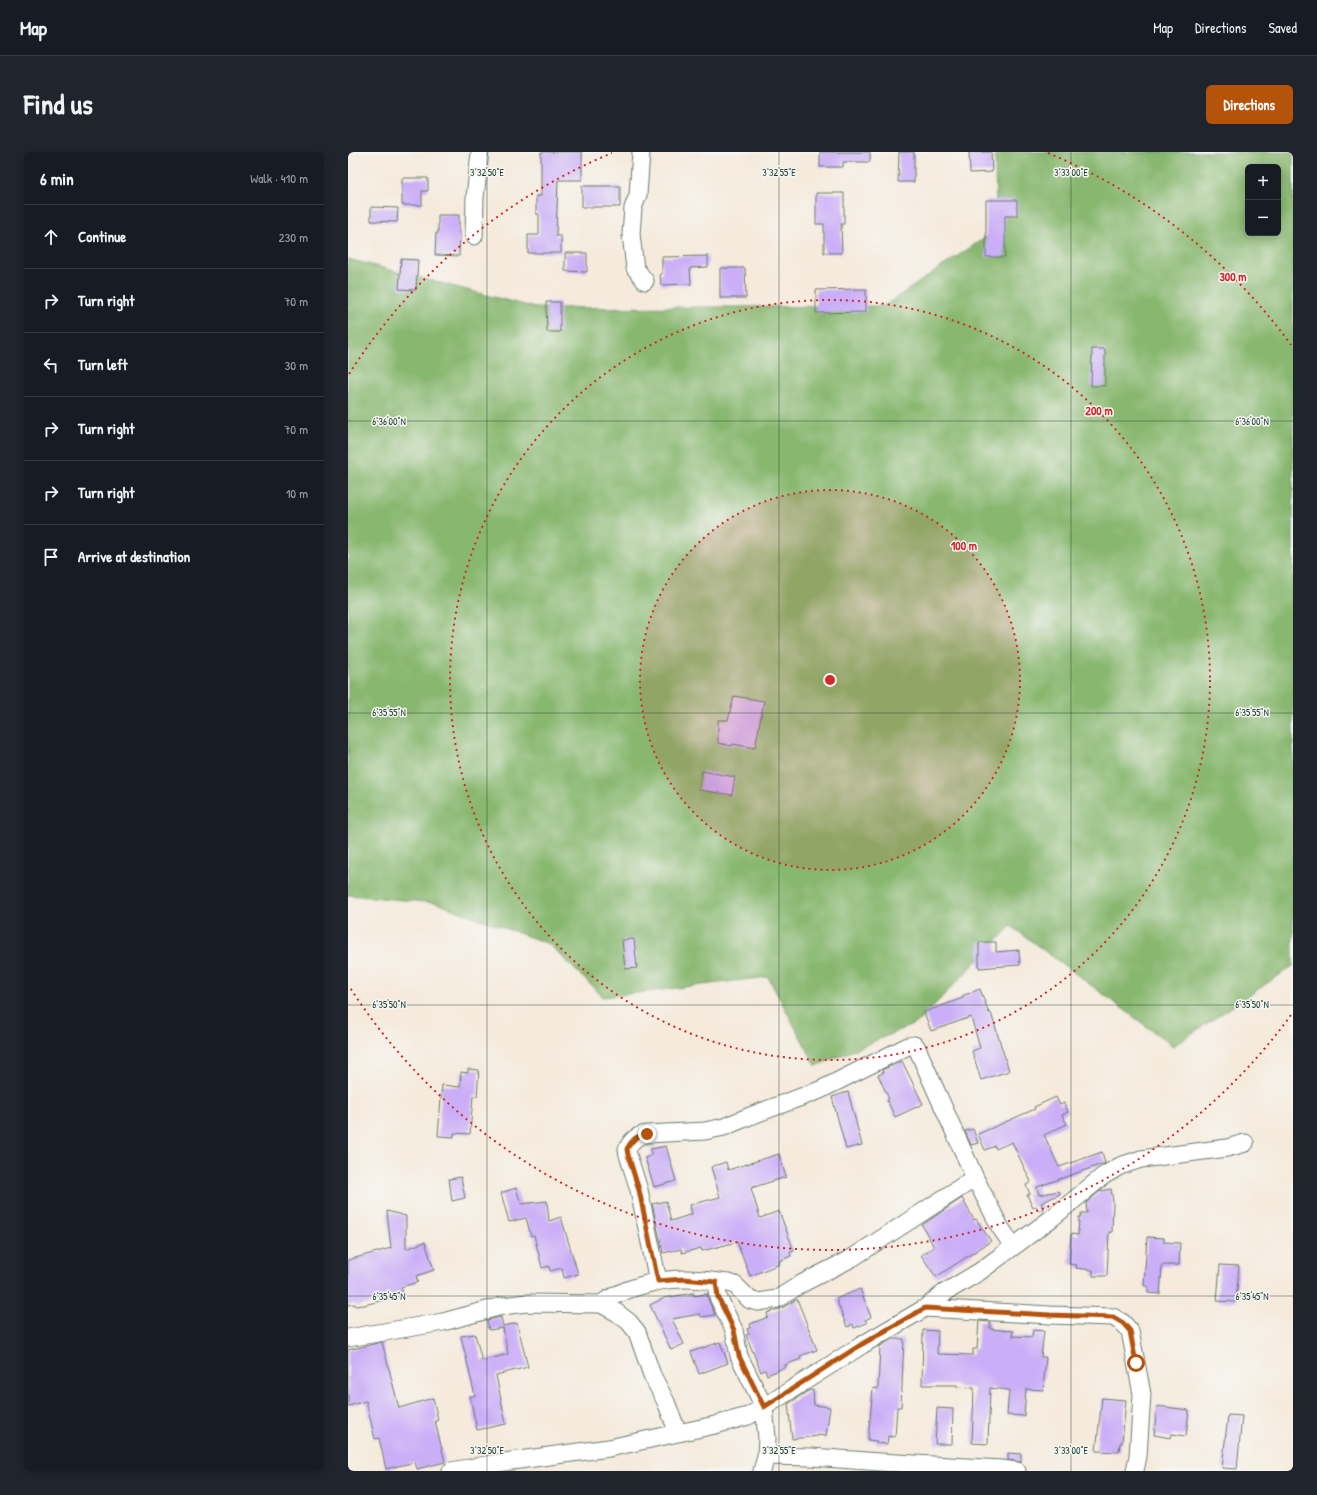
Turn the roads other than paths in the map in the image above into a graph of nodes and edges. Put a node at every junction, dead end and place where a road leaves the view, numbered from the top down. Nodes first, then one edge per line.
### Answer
1 (480, 152) edge
2 (641, 152) edge
3 (474, 236) dead end
4 (645, 281) dead end
5 (1245, 1143) dead end
6 (975, 1178) junction
7 (1013, 1246) junction
8 (658, 1281) junction
9 (716, 1282) junction
10 (601, 1304) junction
11 (925, 1308) junction
12 (348, 1338) edge
13 (764, 1407) junction
14 (678, 1432) junction
15 (764, 1463) edge
16 (1006, 1470) edge
17 (451, 1471) edge
18 (1136, 1471) edge

1 - 3 street
2 - 4 street
5 - 7 street
6 - 7 street
6 - 8 street
6 - 9 street
7 - 11 street
8 - 9 street
8 - 10 street
9 - 13 street
10 - 12 street
10 - 14 street
11 - 13 street
11 - 18 street
13 - 14 street
13 - 15 street
14 - 17 street
15 - 16 street

